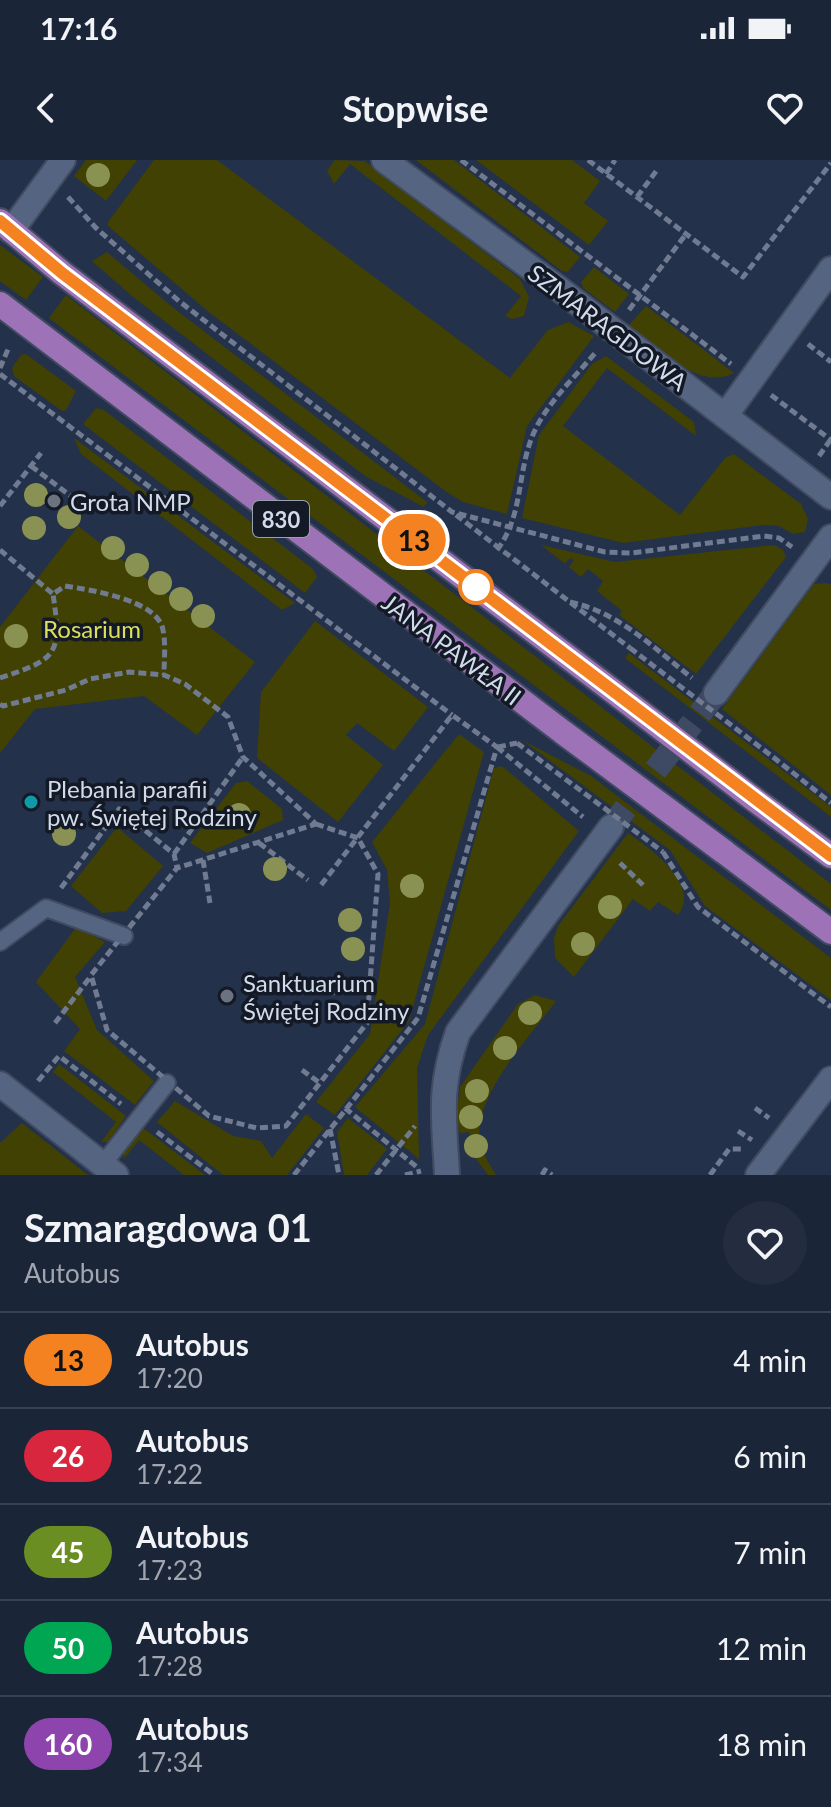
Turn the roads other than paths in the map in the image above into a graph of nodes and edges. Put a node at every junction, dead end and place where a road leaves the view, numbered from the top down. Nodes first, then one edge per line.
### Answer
1 (63, 160) edge
2 (384, 160) edge
3 (5, 226) edge
4 (831, 269) edge
5 (0, 304) edge
6 (725, 416) junction
7 (831, 497) edge
8 (831, 537) edge
9 (707, 688) tunnel mouth
10 (611, 827) tunnel mouth
11 (831, 856) edge
12 (831, 932) edge
13 (124, 936) road end
14 (0, 942) edge
15 (831, 1079) edge
16 (167, 1083) road end
17 (0, 1084) edge
18 (110, 1170) edge
19 (447, 1175) edge
20 (758, 1175) edge

1 - 3 street
2 - 6 street, SZMARAGDOWA
3 - 11 main road, 830, bridge
4 - 6 street
5 - 12 main road, JANA PAWŁA II / 830, bridge
6 - 7 street, SZMARAGDOWA
8 - 9 street
10 - 19 street
13 - 14 lane
15 - 20 street
16 - 18 lane
17 - 18 street

